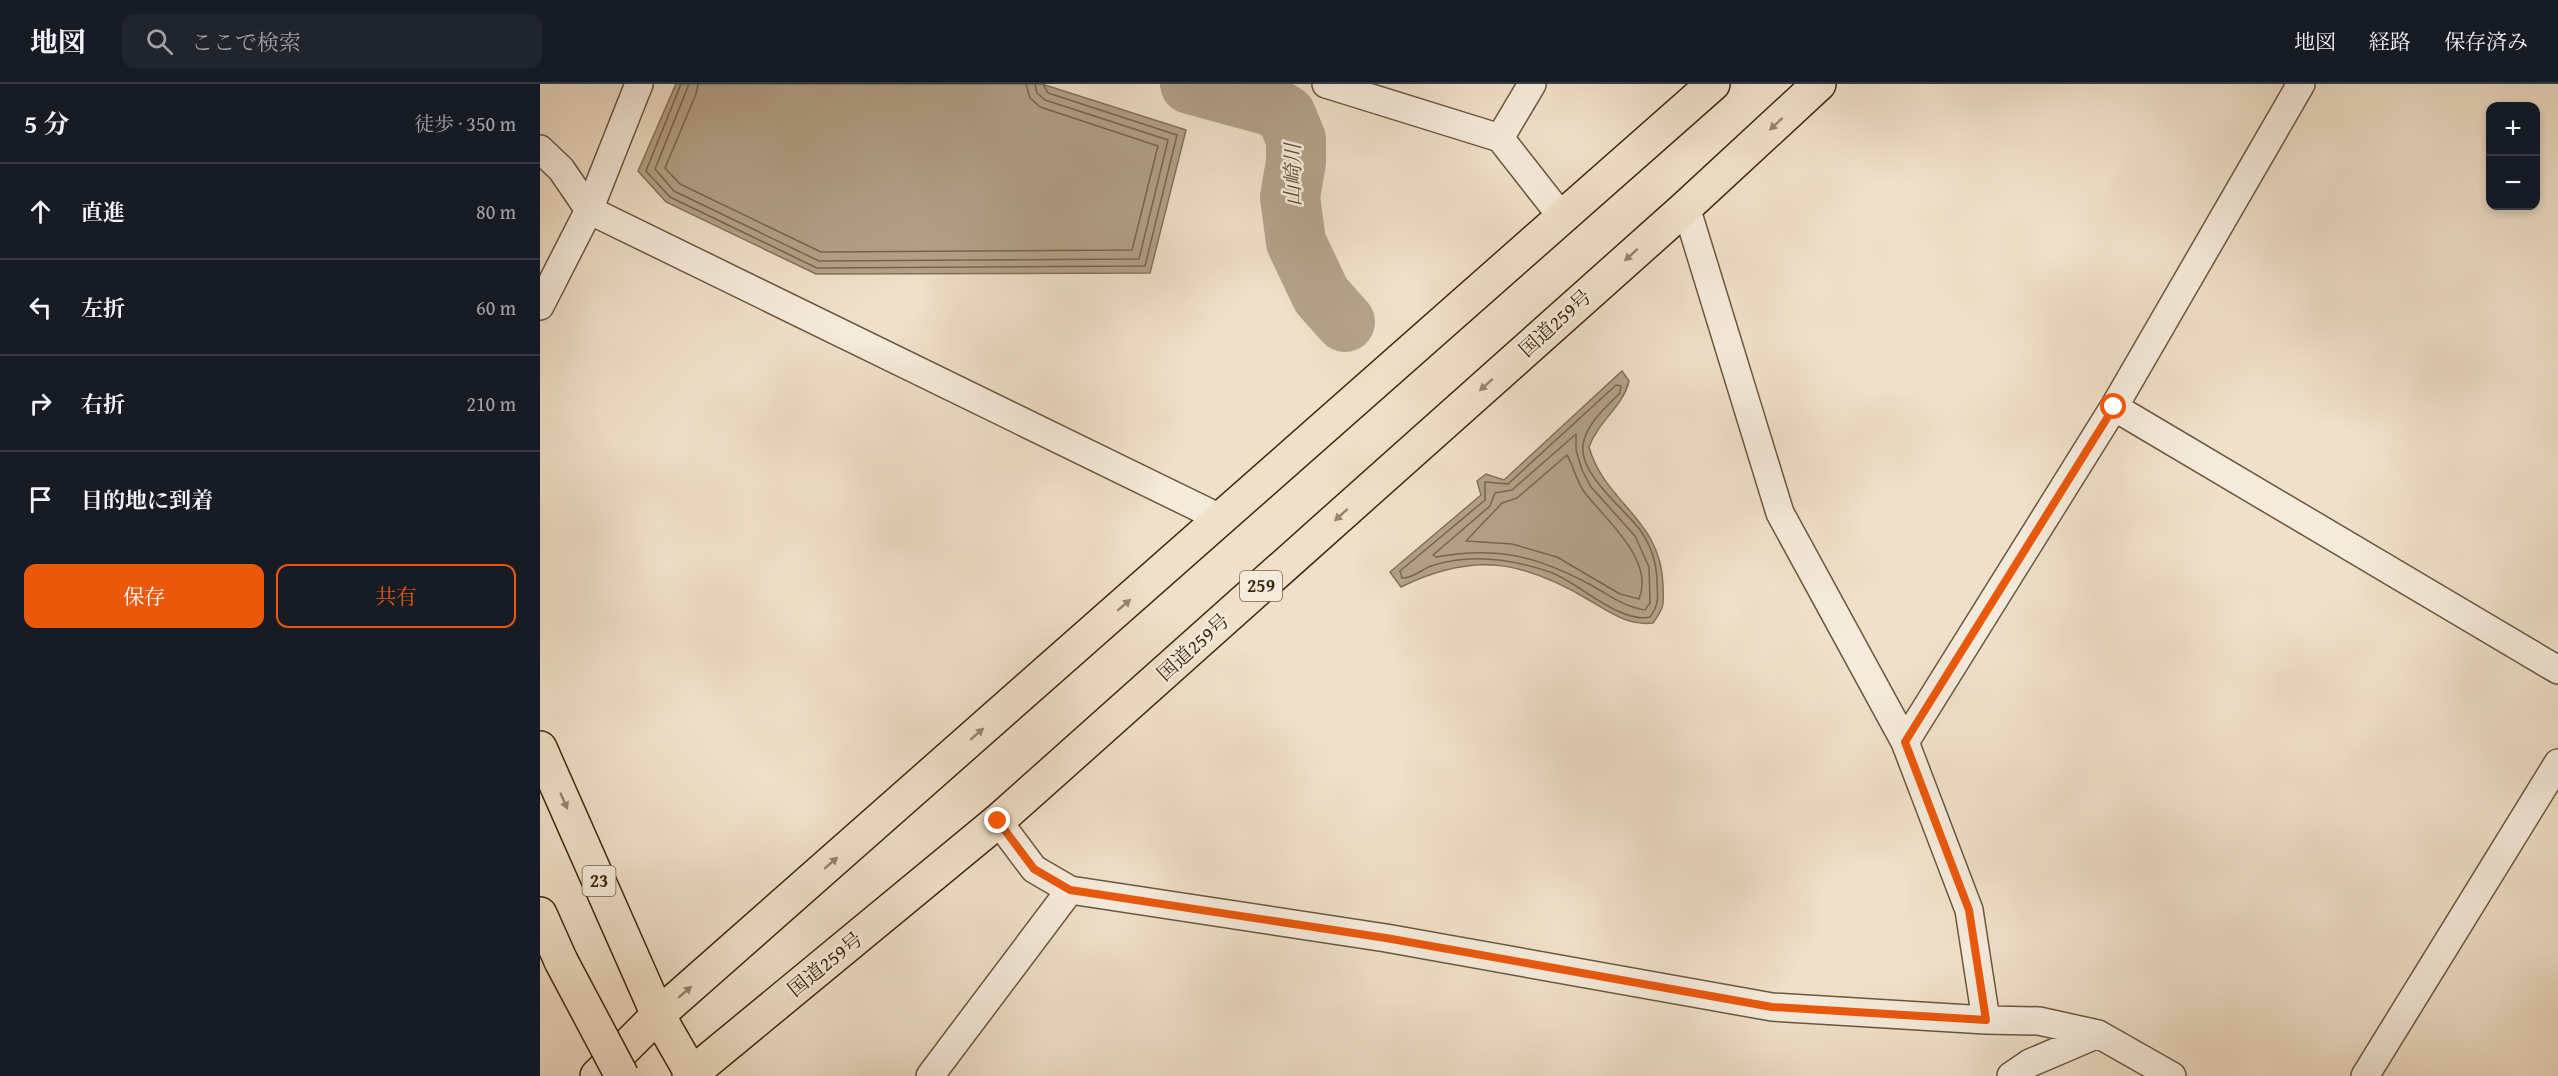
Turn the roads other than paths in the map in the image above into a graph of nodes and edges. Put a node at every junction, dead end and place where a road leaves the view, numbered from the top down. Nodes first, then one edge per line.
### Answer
1 (639, 84) edge
2 (1326, 84) edge
3 (1532, 84) edge
4 (1713, 84) edge
5 (1819, 84) edge
6 (2301, 84) edge
7 (1500, 138) junction
8 (540, 148) edge
9 (1686, 207) junction
10 (590, 210) junction
11 (1563, 217) junction
12 (540, 306) edge
13 (2114, 407) junction
14 (1222, 519) junction
15 (2558, 670) edge
16 (1905, 742) junction
17 (540, 748) edge
18 (2558, 763) edge
19 (998, 821) junction
20 (1070, 890) junction
21 (540, 914) edge
22 (658, 1015) junction
23 (1986, 1020) junction
24 (2098, 1034) junction
25 (691, 1075) edge
26 (597, 1076) edge
27 (622, 1076) edge
28 (930, 1076) edge
29 (2011, 1076) edge
30 (2172, 1076) edge
31 (2365, 1076) edge

1 - 10 street
2 - 7 street
3 - 7 street
4 - 11 highway
5 -> 9 highway, 国道259号 / 259
6 - 13 street
7 - 11 street
8 - 10 street
9 - 16 street
9 -> 19 highway, 国道259号 / 259
10 - 12 street
10 - 14 street
11 - 14 highway
13 - 15 street
13 - 16 street
22 -> 14 highway
16 - 23 street
17 -> 22 highway, 23
18 - 31 street
19 - 20 street
19 - 25 highway, 国道259号 / 259
20 - 23 street
20 - 28 street
21 - 27 highway, bridge
22 - 25 highway, 23
22 - 26 highway
23 - 24 street
24 - 29 street
24 - 30 street

